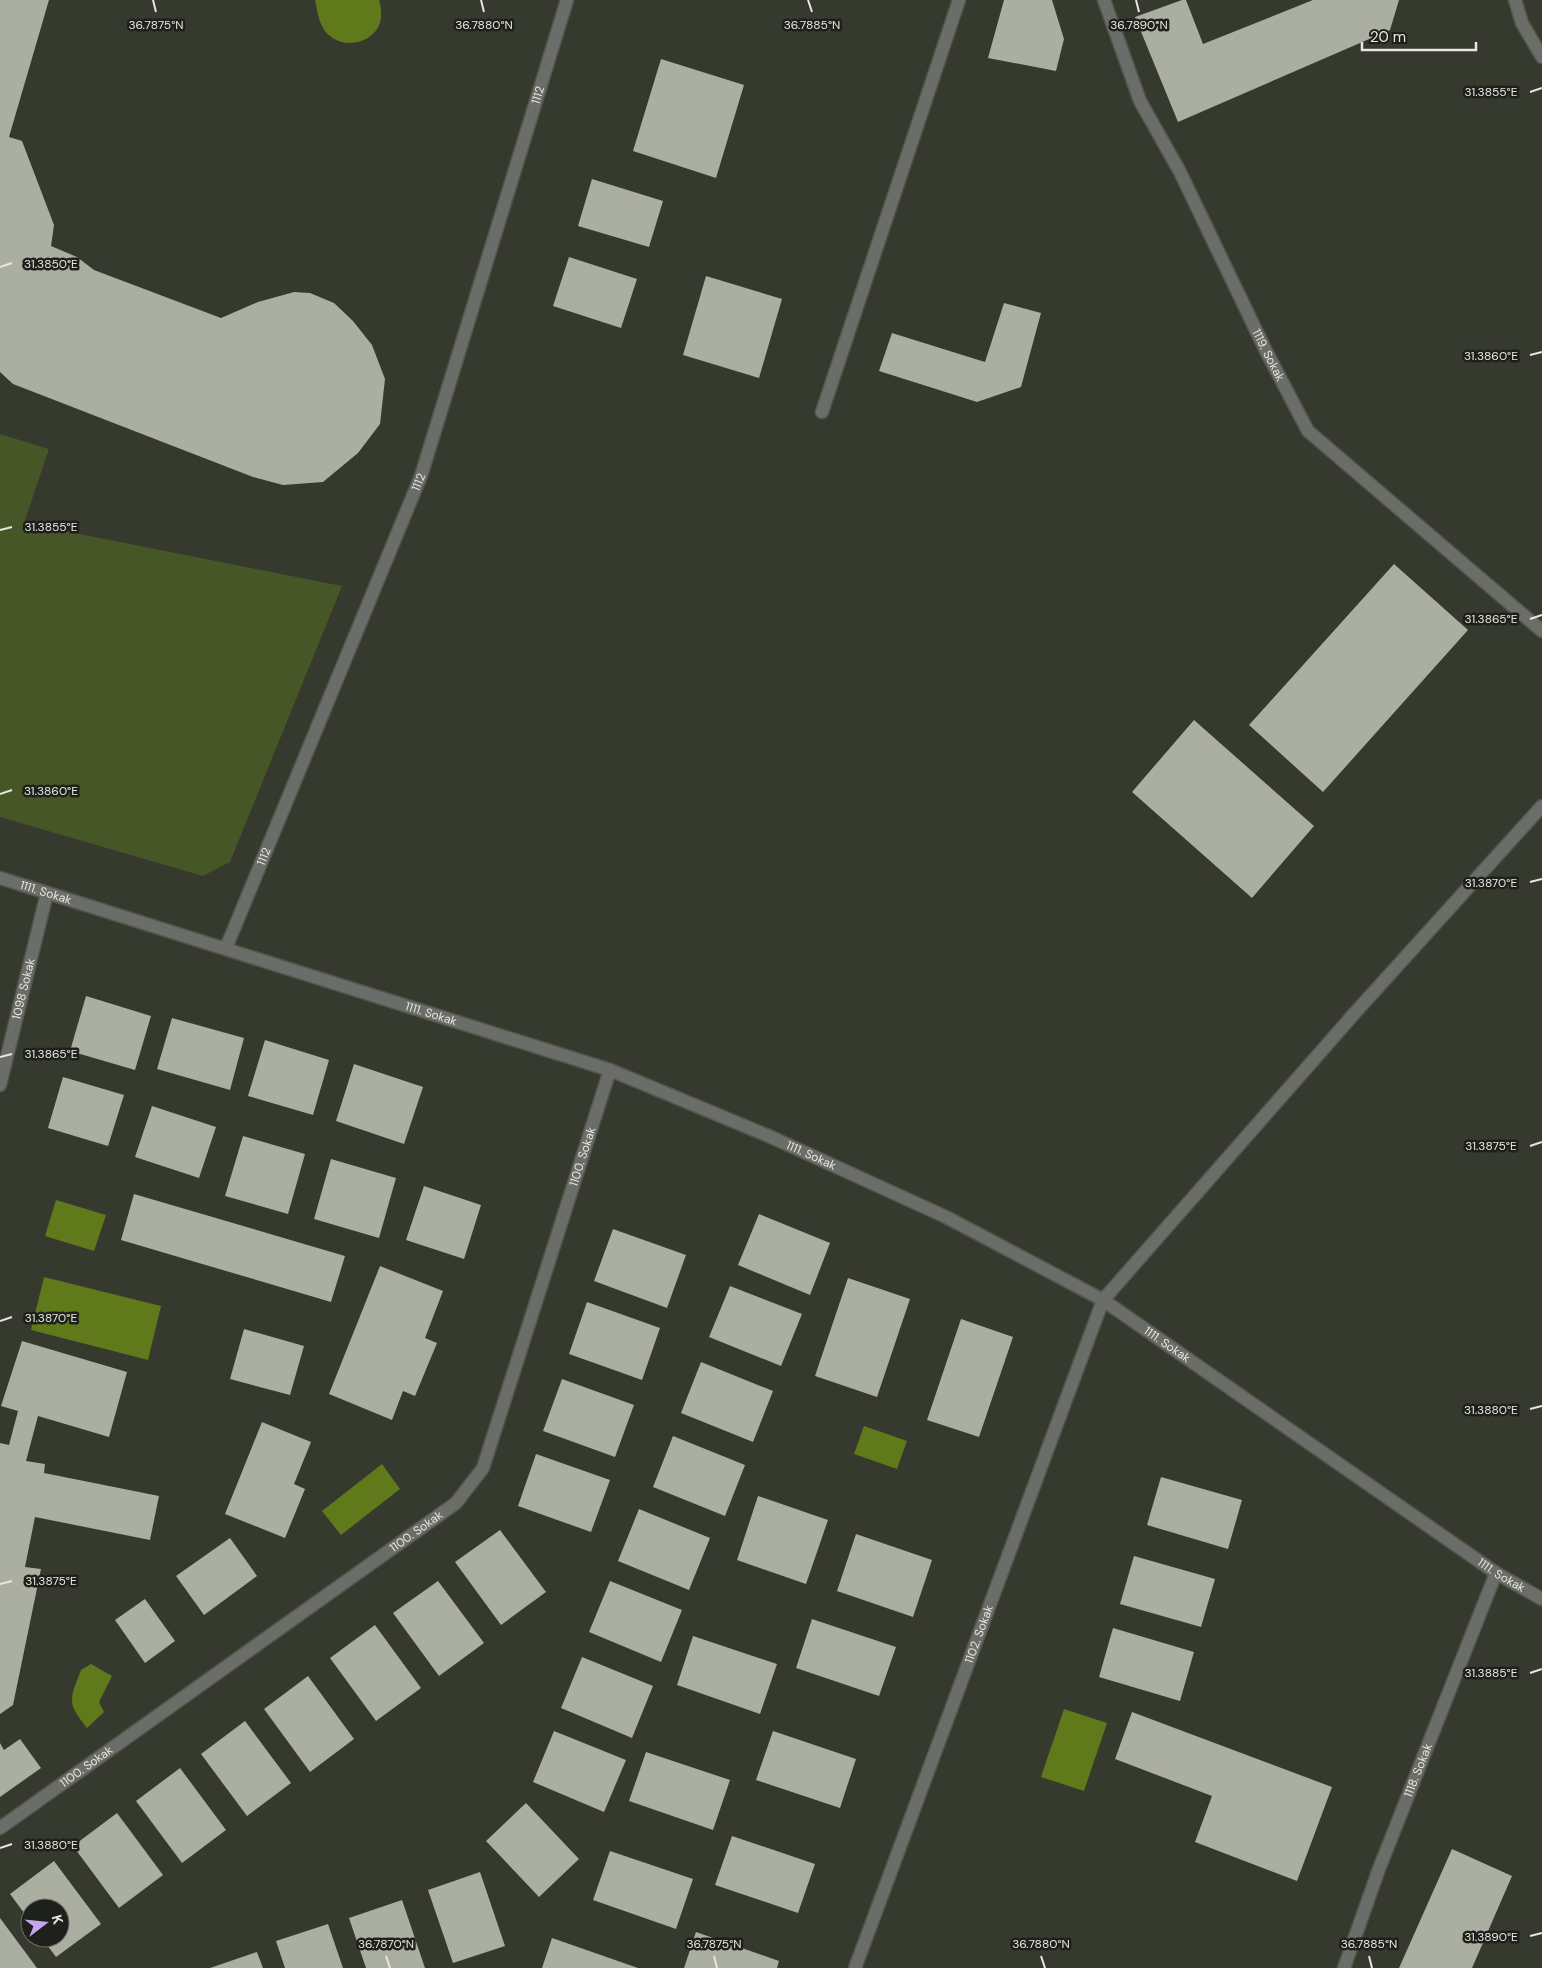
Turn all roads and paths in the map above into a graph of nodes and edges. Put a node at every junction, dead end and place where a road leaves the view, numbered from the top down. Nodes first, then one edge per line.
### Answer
1 (567, 0) edge
2 (959, 0) edge
3 (1104, 0) edge
4 (1516, 0) edge
5 (1542, 57) edge
6 (822, 412) dead end
7 (1542, 631) edge
8 (1542, 806) edge
9 (0, 878) edge
10 (47, 893) junction
11 (226, 948) junction
12 (610, 1070) junction
13 (0, 1085) edge
14 (1104, 1300) junction
15 (1496, 1573) junction
16 (1542, 1600) edge
17 (0, 1828) edge
18 (855, 1968) edge
19 (1344, 1968) edge

1 - 11 street, 1112
2 - 6 street
3 - 7 street, 1119. Sokak
4 - 5 street
8 - 14 street
9 - 10 street, 1111. Sokak
10 - 11 street, 1111. Sokak
10 - 13 street, 1098 Sokak
11 - 12 street, 1111. Sokak
12 - 14 street, 1111. Sokak
12 - 17 street, 1100. Sokak
14 - 15 street, 1111. Sokak
14 - 18 street, 1102. Sokak
15 - 16 street, 1111. Sokak
15 - 19 street, 1118. Sokak

